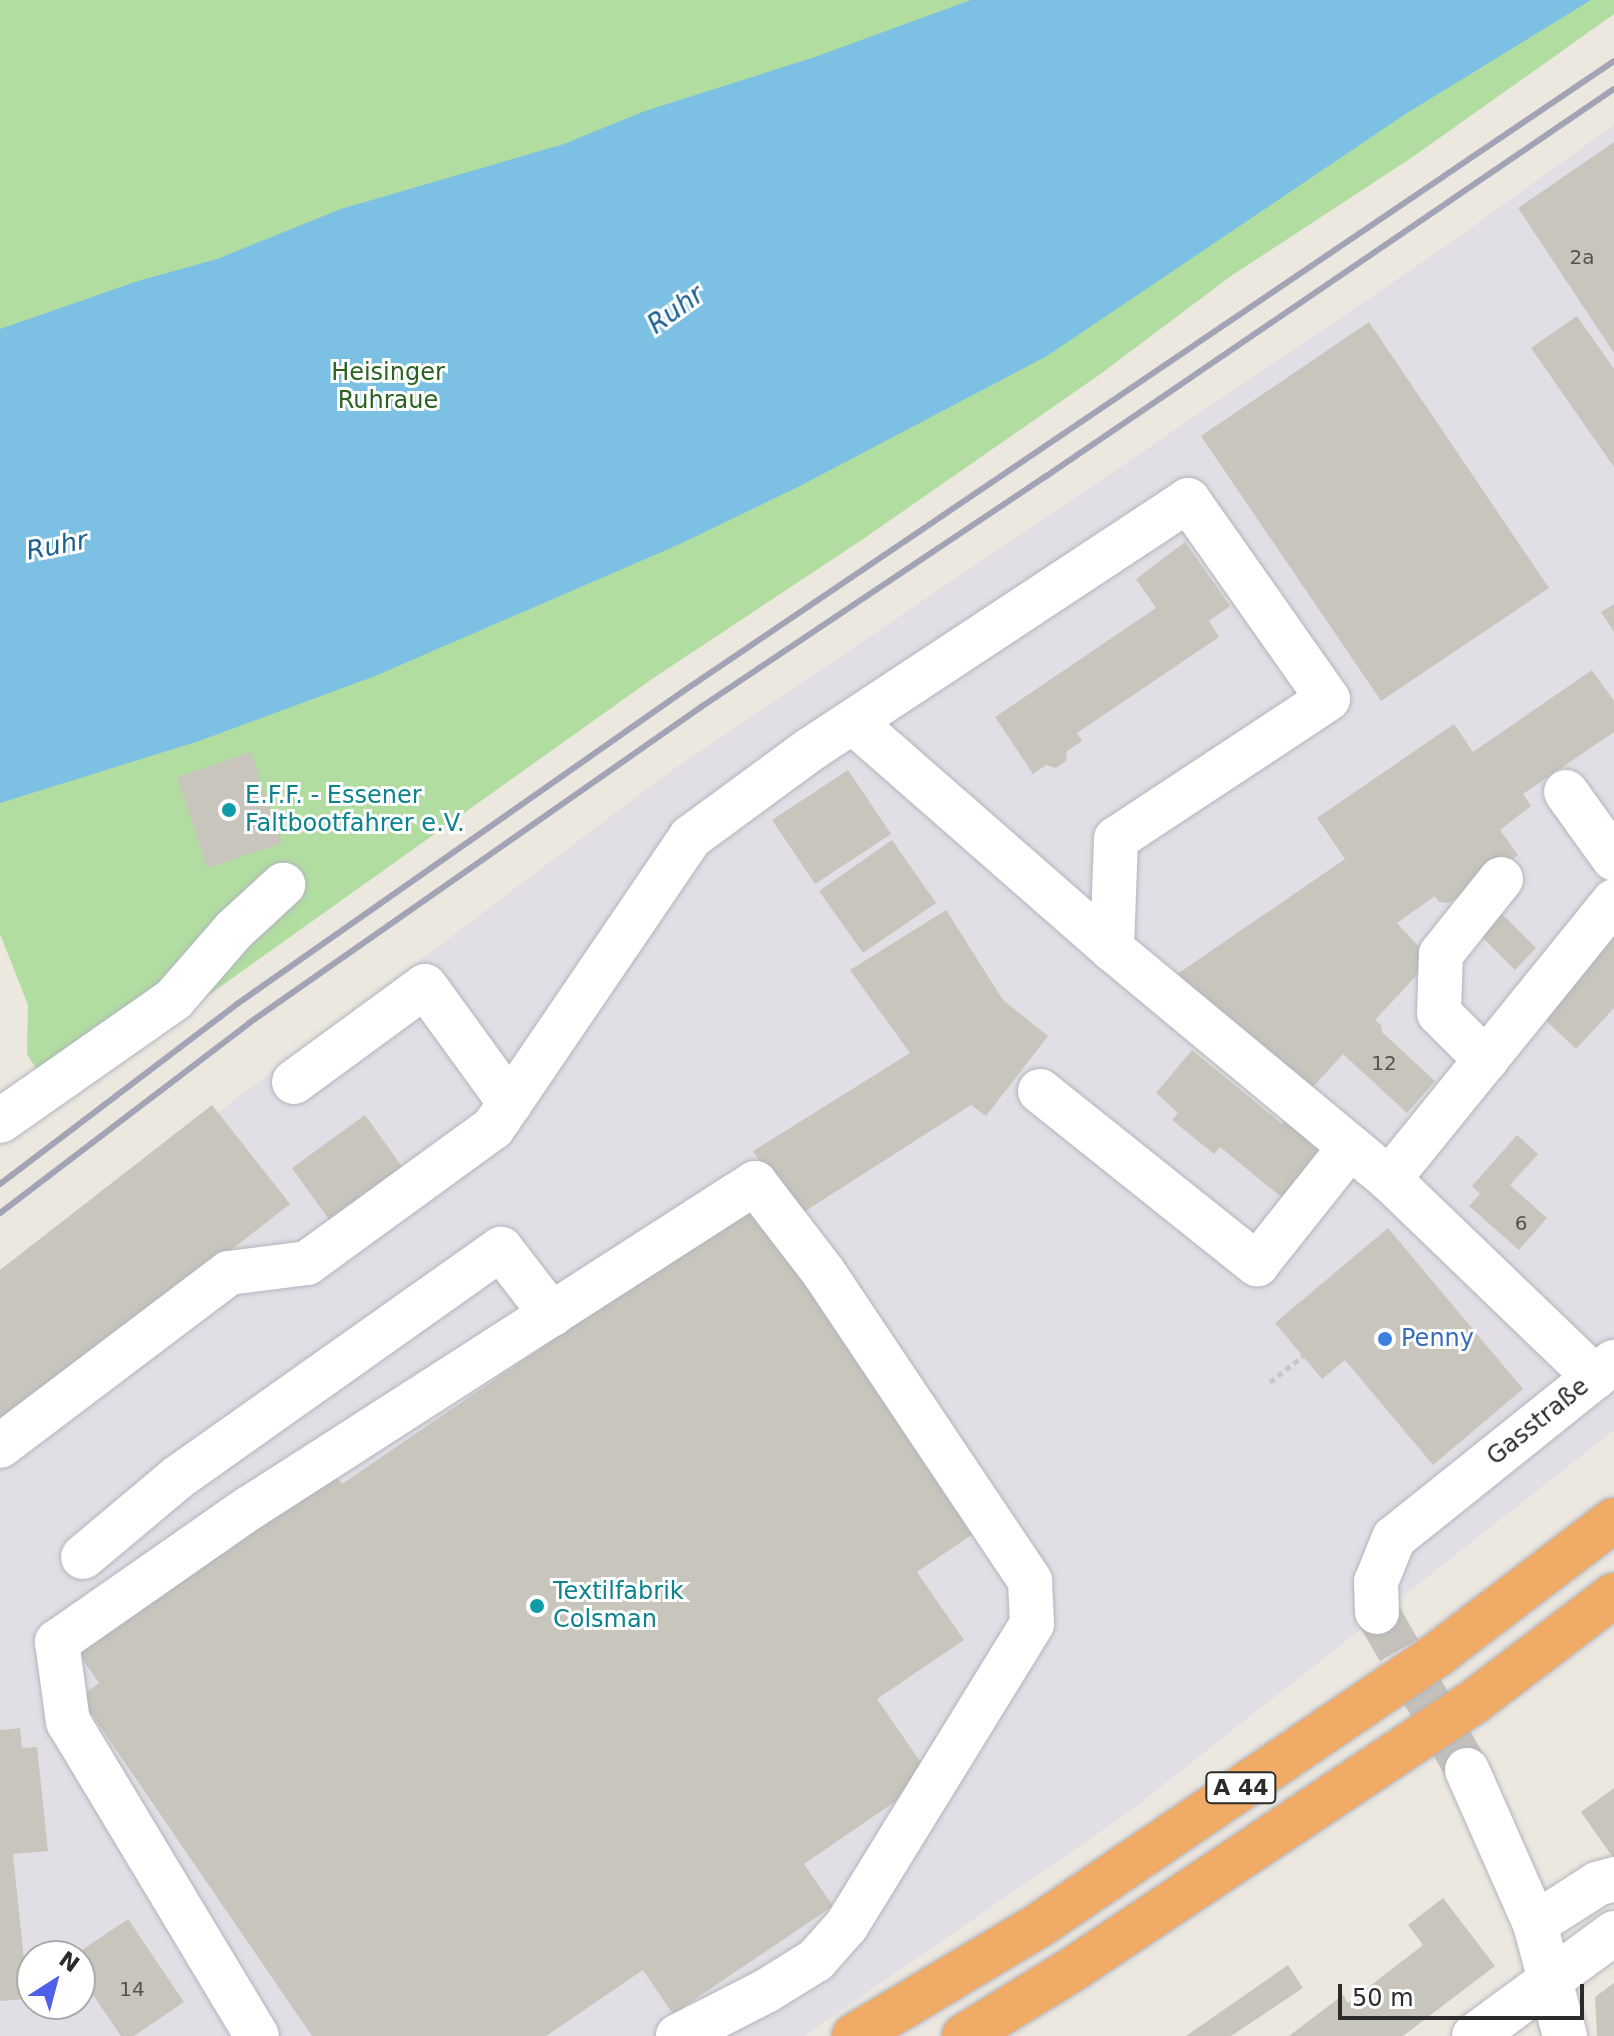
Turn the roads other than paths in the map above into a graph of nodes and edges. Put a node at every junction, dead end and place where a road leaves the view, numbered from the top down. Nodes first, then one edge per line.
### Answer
1 (853, 722) junction
2 (1566, 792) dead end
3 (1614, 859) edge
4 (1501, 879) dead end
5 (283, 885) dead end
6 (1614, 901) edge
7 (1112, 949) junction
8 (1486, 1060) junction
9 (294, 1082) dead end
10 (1040, 1091) dead end
11 (510, 1103) junction
12 (0, 1121) edge
13 (1350, 1147) junction
14 (1389, 1179) junction
15 (552, 1315) junction
16 (1605, 1369) edge
17 (0, 1446) edge
18 (1614, 1520) edge
19 (83, 1557) dead end
20 (1614, 1595) edge
21 (1377, 1612) tunnel mouth
22 (1467, 1770) tunnel mouth
23 (1608, 1877) edge
24 (1535, 1924) junction
25 (1614, 1933) edge
26 (1552, 1978) junction
27 (257, 2036) edge
28 (678, 2036) edge
29 (854, 2036) edge
30 (964, 2036) edge
31 (1474, 2036) edge
32 (1565, 2036) edge

1 - 7 street, Gasstraße
1 - 7 street
1 - 11 street
2 - 3 street
4 - 8 street
5 - 12 street
6 - 8 street
7 - 13 street, Gasstraße
8 - 14 street
9 - 11 street
10 - 13 street
11 - 17 street
13 - 14 street, Gasstraße
14 - 16 street, Gasstraße
15 - 19 street
15 - 27 street
15 - 28 street
16 - 21 street, Gasstraße
18 - 29 highway, A 44
20 - 30 highway, A 44
22 - 24 street
23 - 24 street
24 - 26 street
25 - 26 street
26 - 31 street
26 - 32 street

